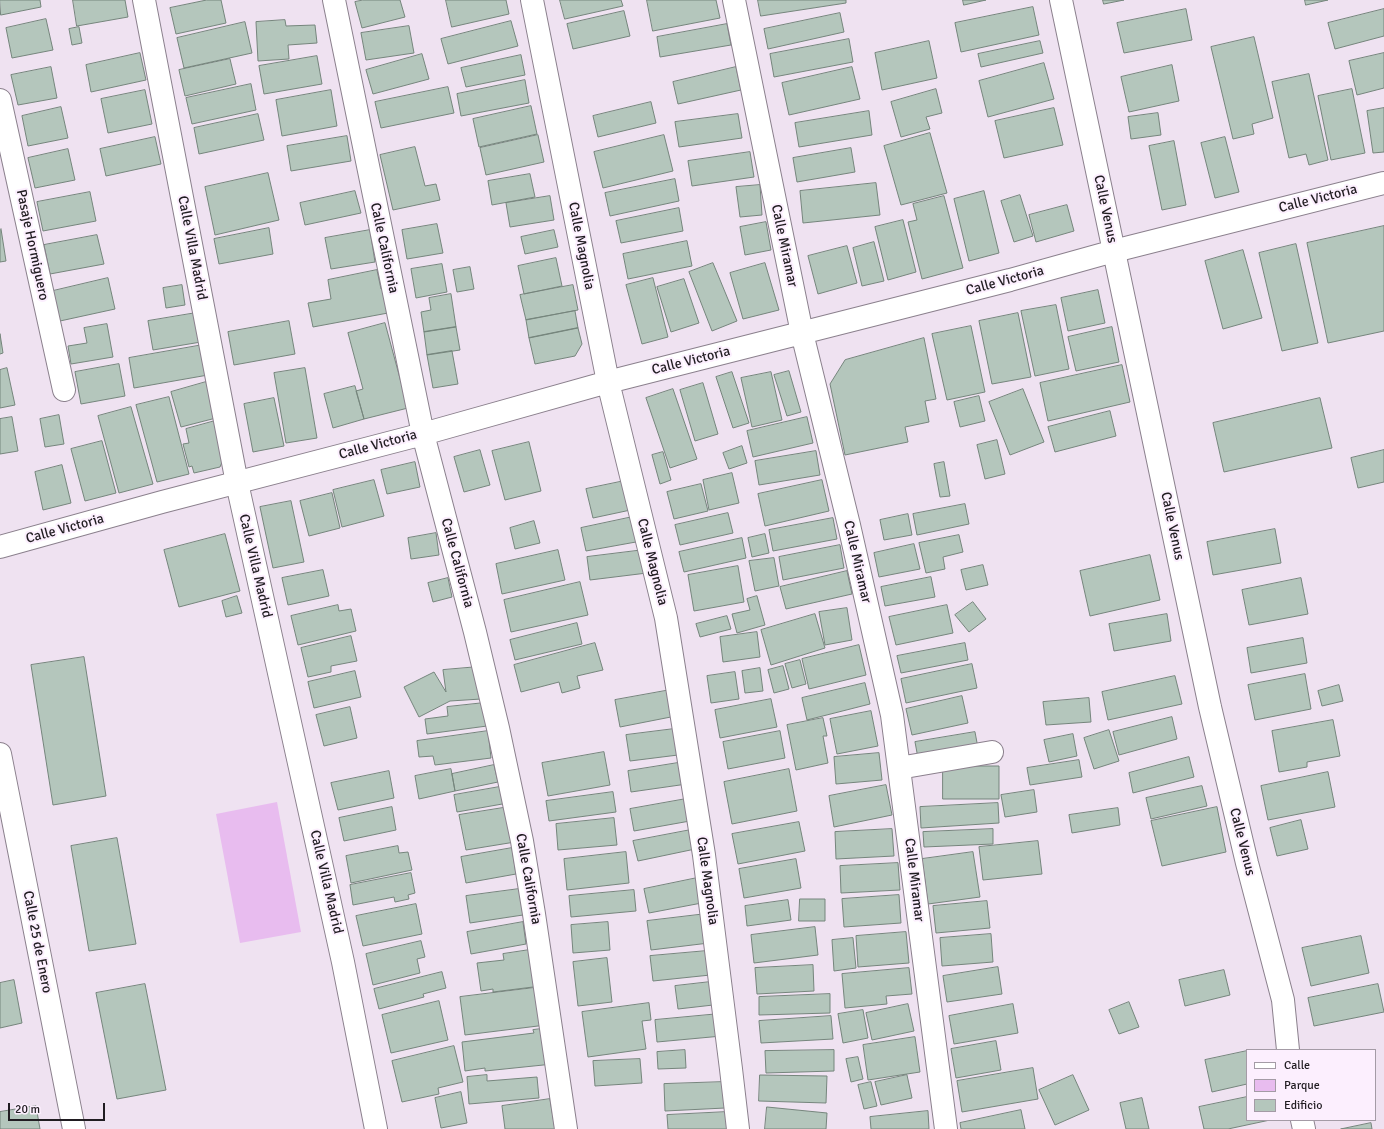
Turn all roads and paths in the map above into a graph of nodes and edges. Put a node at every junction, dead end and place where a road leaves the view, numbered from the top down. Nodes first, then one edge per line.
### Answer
1 (144, 0) edge
2 (334, 0) edge
3 (532, 0) edge
4 (734, 0) edge
5 (1061, 0) edge
6 (0, 100) edge
7 (1384, 183) edge
8 (1114, 251) junction
9 (802, 333) junction
10 (608, 382) junction
11 (64, 390) dead end
12 (423, 434) junction
13 (237, 483) junction
14 (0, 547) edge
15 (992, 752) dead end
16 (1, 762) edge
17 (899, 768) junction
18 (1288, 1049) edge
19 (74, 1129) edge
20 (376, 1129) edge
21 (566, 1129) edge
22 (738, 1129) edge
23 (946, 1129) edge

1 - 13 street, Calle Villa Madrid
2 - 12 street, Calle California
3 - 10 street, Calle Magnolia
4 - 9 street, Calle Miramar
5 - 8 street, Calle Venus
6 - 11 street, Pasaje Hormiguero
7 - 8 street, Calle Victoria
8 - 9 street, Calle Victoria
8 - 18 street, Calle Venus
9 - 10 street, Calle Victoria
9 - 17 street, Calle Miramar
10 - 12 street, Calle Victoria
10 - 22 street, Calle Magnolia
12 - 13 street, Calle Victoria
12 - 21 street, Calle California
13 - 14 street, Calle Victoria
13 - 20 street, Calle Villa Madrid
15 - 17 street
16 - 19 street, Calle 25 de Enero
17 - 23 street, Calle Miramar

